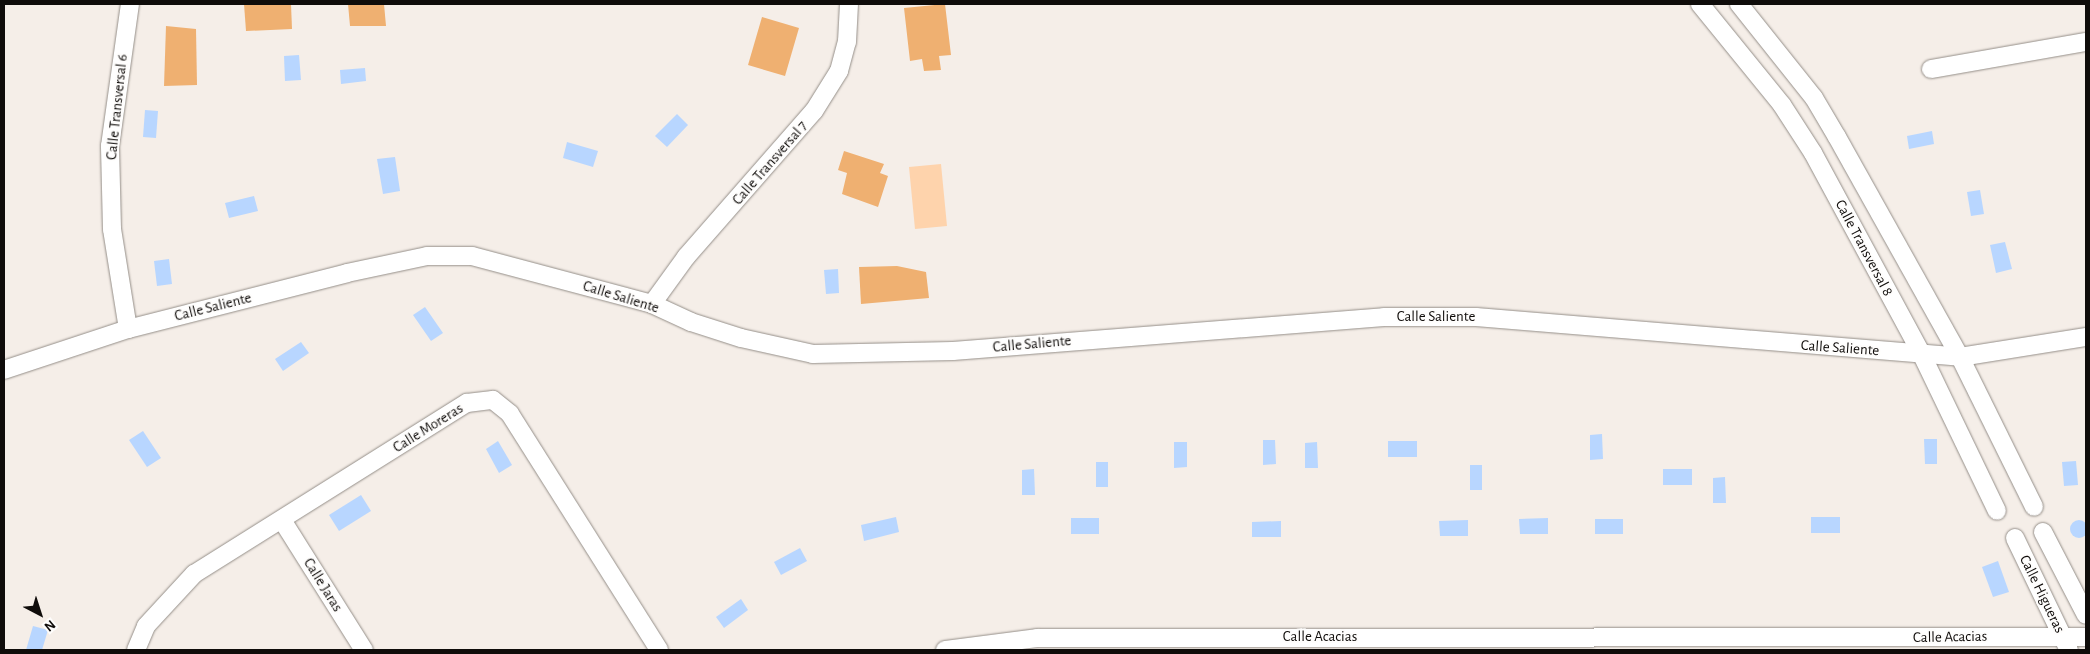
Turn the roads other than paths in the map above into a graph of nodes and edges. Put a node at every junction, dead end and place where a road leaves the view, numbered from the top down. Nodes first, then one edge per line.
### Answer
1 (130, 4) edge
2 (849, 4) edge
3 (1700, 4) edge
4 (1739, 4) edge
5 (2086, 42) edge
6 (1931, 69) dead end
7 (652, 304) junction
8 (128, 329) junction
9 (2086, 336) edge
10 (1921, 353) junction
11 (1960, 357) junction
12 (4, 370) edge
13 (2034, 508) dead end
14 (1996, 511) dead end
15 (282, 520) junction
16 (2043, 532) dead end
17 (2015, 538) dead end
18 (2086, 615) edge
19 (2086, 637) edge
20 (2066, 643) edge
21 (1316, 644) edge
22 (1680, 645) edge
23 (136, 650) edge
24 (364, 650) edge
25 (659, 650) edge
26 (945, 650) edge

1 - 8 street, Calle Transversal 6
2 - 7 street, Calle Transversal 7
3 - 10 street, Calle Transversal 8
4 - 11 street, Calle Transversal 8
5 - 6 street
7 - 8 street, Calle Saliente
7 - 10 street, Calle Saliente
8 - 12 street, Calle Saliente
9 - 11 street, Calle Saliente
10 - 11 street, Calle Saliente
10 - 14 street, Calle Transversal 8
11 - 13 street, Calle Transversal 8
15 - 23 street, Calle Moreras
15 - 24 street, Calle Jaras
15 - 25 street, Calle Moreras
16 - 18 street, Calle Higueras
17 - 20 street, Calle Higueras
19 - 20 street, Calle Acacias
20 - 22 street, Calle Acacias
21 - 22 street, Calle Acacias
21 - 26 street, Calle Acacias

